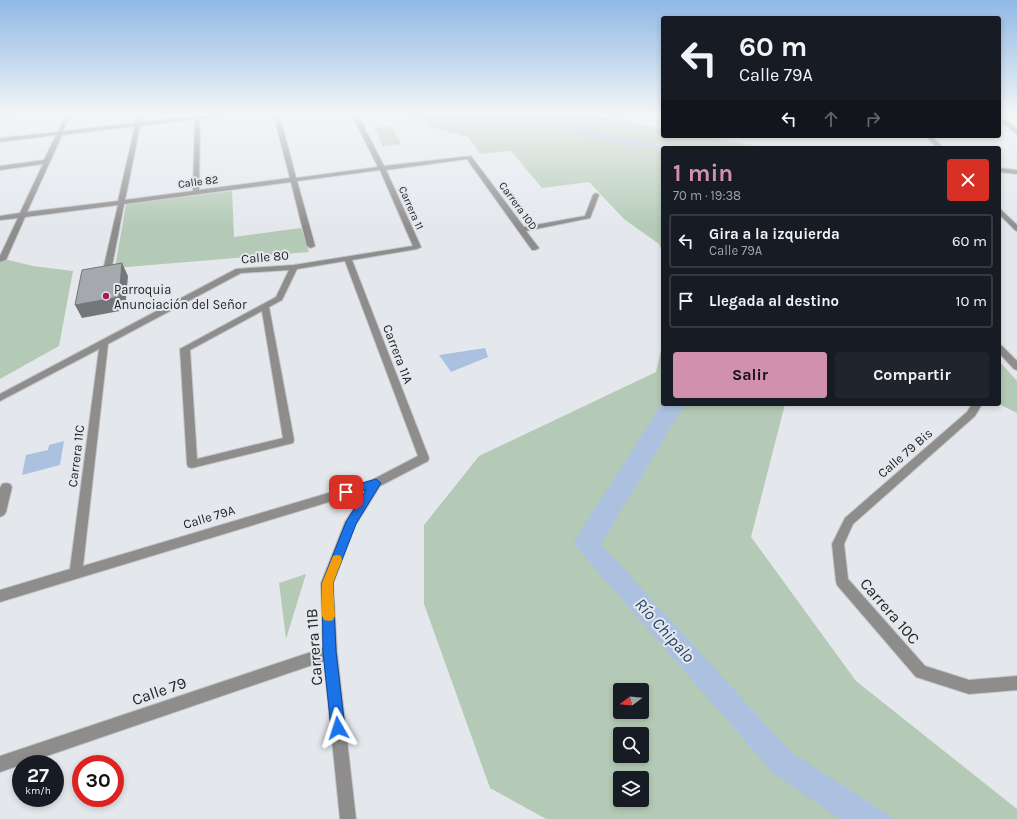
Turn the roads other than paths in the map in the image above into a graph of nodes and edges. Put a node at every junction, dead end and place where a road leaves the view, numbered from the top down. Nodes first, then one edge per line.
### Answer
1 (51, 151) edge
2 (132, 151) edge
3 (197, 151) edge
4 (286, 151) edge
5 (373, 151) edge
6 (469, 156) joint
7 (46, 162) junction
8 (0, 168) edge
9 (382, 168) junction
10 (1001, 170) edge
11 (1017, 172) edge
12 (293, 180) junction
13 (196, 192) junction
14 (596, 195) dead end
15 (121, 202) junction
16 (1001, 212) edge
17 (22, 215) junction
18 (0, 218) edge
19 (1017, 229) edge
20 (522, 230) junction
21 (311, 246) dead end
22 (417, 247) joint
23 (535, 248) dead end
24 (1, 260) edge
25 (348, 260) junction
26 (108, 266) edge
27 (294, 267) junction
28 (265, 305) junction
29 (104, 342) junction
30 (1001, 350) edge
31 (1017, 367) edge
32 (0, 398) edge
33 (976, 406) edge
34 (424, 458) joint
35 (376, 483) junction
36 (6, 487) dead end
37 (0, 512) edge
38 (849, 521) joint
39 (76, 573) junction
40 (0, 596) edge
41 (330, 652) junction
42 (1017, 683) edge
43 (0, 764) edge
44 (348, 819) edge

1 - 7 street
2 - 15 street
3 - 13 street
4 - 12 street
5 - 9 street, Carrera 11
6 - 9 street, Calle 82
6 - 20 street, Carrera 10D
7 - 8 street
7 - 17 street
9 - 12 street, Calle 82
9 - 22 street, Carrera 11
10 - 11 street
12 - 13 street, Calle 82
12 - 21 street
13 - 15 street, Calle 82
14 - 20 street
15 - 17 street, Calle 82
15 - 26 street
16 - 19 street
17 - 18 street, Calle 82
17 - 24 street
20 - 23 street, Carrera 10D
22 - 25 street, Calle 80
25 - 27 street, Calle 80
25 - 34 street, Carrera 11A
27 - 28 street
27 - 29 street, Calle 80
28 - 28 street
29 - 32 street, Calle 80
29 - 39 street, Carrera 11C
30 - 31 street
33 - 38 street, Calle 79 Bis
34 - 35 street, Calle 79A
35 - 39 street, Calle 79A
35 - 41 street, Carrera 11B
36 - 37 street
38 - 42 street, Carrera 10C
39 - 40 street, Calle 79A
41 - 43 street, Calle 79
41 - 44 street, Carrera 11B

